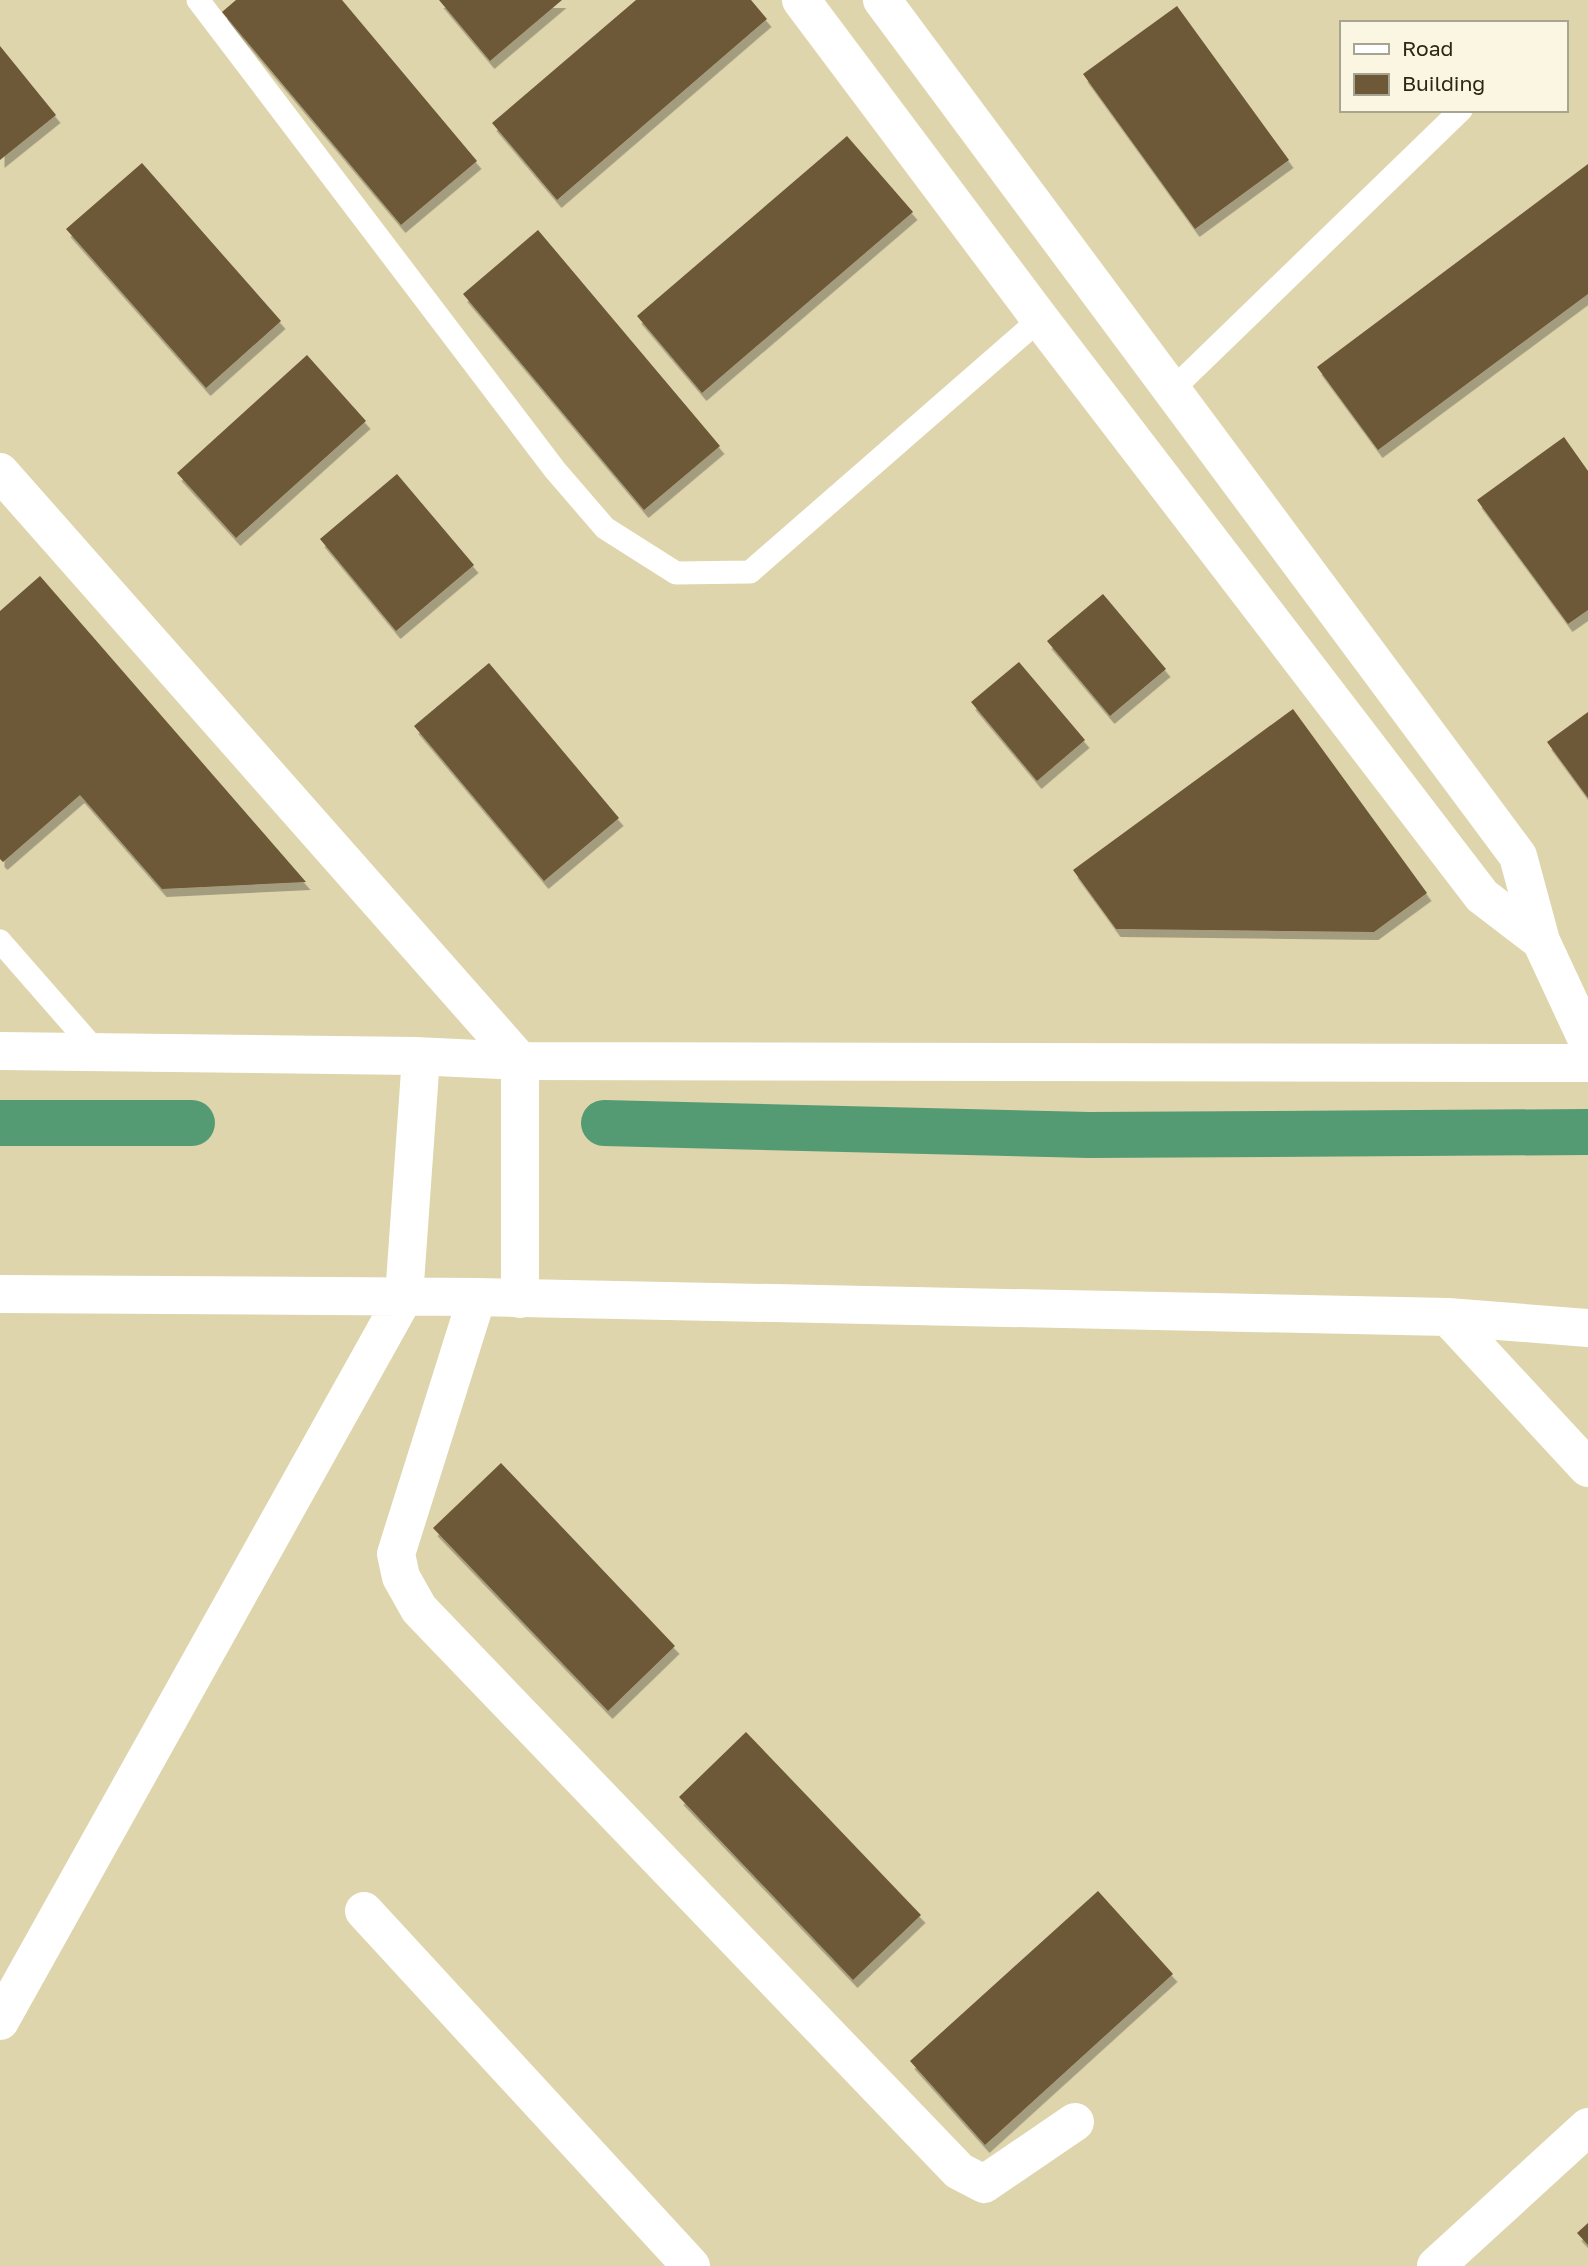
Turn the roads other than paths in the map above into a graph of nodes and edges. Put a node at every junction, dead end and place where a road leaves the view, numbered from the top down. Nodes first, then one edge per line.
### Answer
1 (198, 0) edge
2 (801, 0) edge
3 (883, 0) edge
4 (1459, 112) edge
5 (1040, 319) junction
6 (1172, 390) junction
7 (0, 472) edge
8 (0, 941) edge
9 (1541, 941) junction
10 (1588, 1042) edge
11 (0, 1051) edge
12 (97, 1052) junction
13 (421, 1056) junction
14 (520, 1061) junction
15 (1588, 1063) edge
16 (0, 1294) edge
17 (404, 1297) junction
18 (477, 1297) junction
19 (520, 1299) junction
20 (1448, 1317) junction
21 (1588, 1328) edge
22 (1588, 1468) edge
23 (364, 1911) dead end
24 (3, 2011) edge
25 (1075, 2122) dead end
26 (1588, 2127) edge
27 (691, 2266) edge
28 (1436, 2266) edge

1 - 5 lane
2 - 5 street
3 - 6 street
4 - 6 lane
5 - 9 street
6 - 9 street
7 - 14 street
8 - 12 lane
9 - 10 street
11 - 12 street
12 - 13 street
13 - 14 street
13 - 17 street
14 - 15 street
14 - 19 street
16 - 17 street
17 - 18 street
17 - 24 street
18 - 19 street
18 - 25 street
19 - 20 street
20 - 21 street
20 - 22 street
23 - 27 street
26 - 28 street

